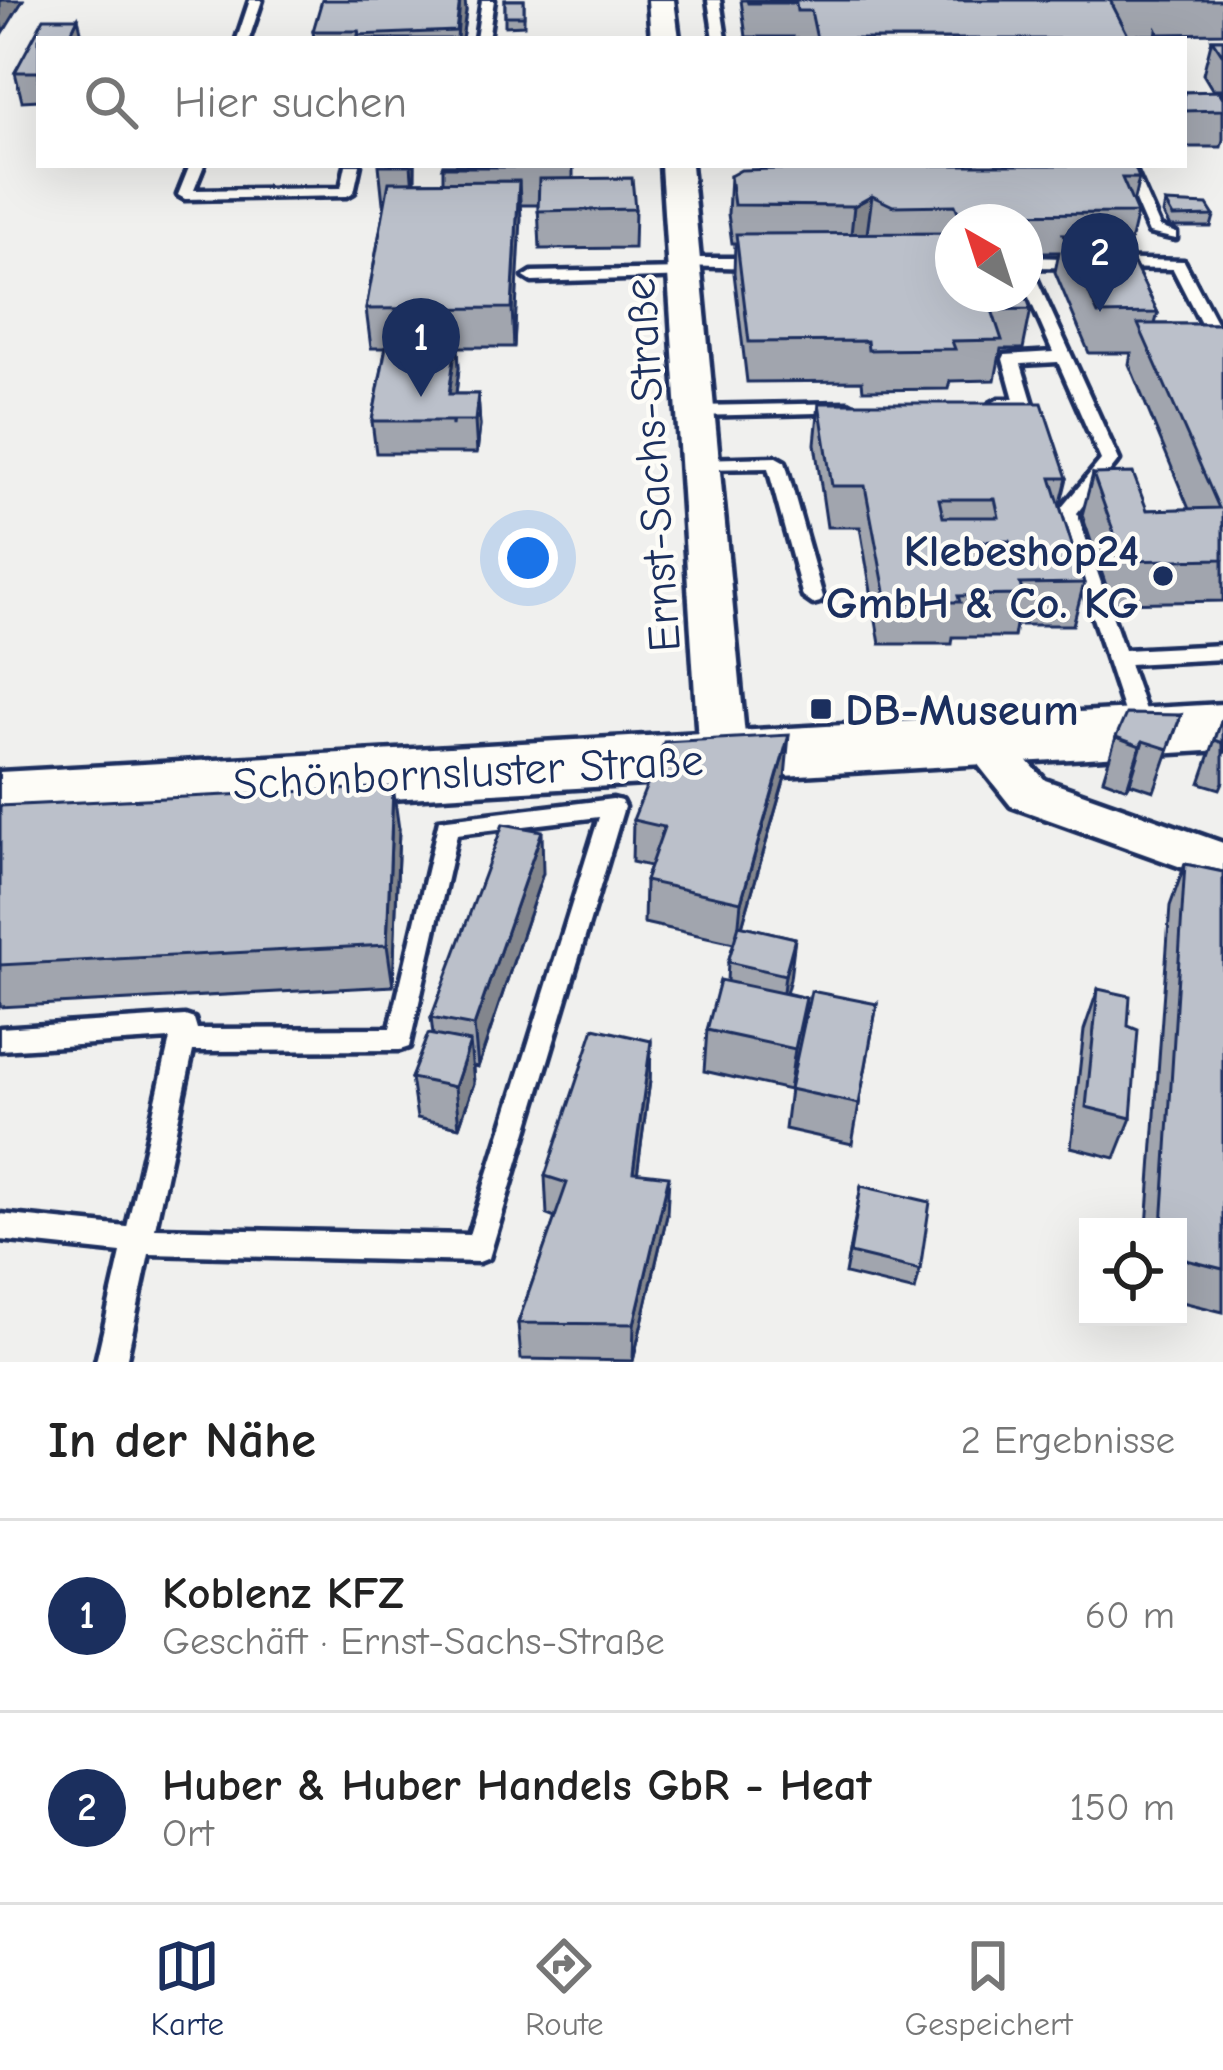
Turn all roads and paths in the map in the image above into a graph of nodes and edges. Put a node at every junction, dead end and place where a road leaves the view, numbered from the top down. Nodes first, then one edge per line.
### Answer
1 (256, 0) edge
2 (488, 0) edge
3 (661, 0) edge
4 (714, 0) edge
5 (244, 36) edge
6 (482, 36) edge
7 (665, 36) edge
8 (720, 36) edge
9 (196, 168) edge
10 (352, 168) edge
11 (676, 168) edge
12 (1107, 171) edge
13 (1172, 236) dead end
14 (773, 263) edge
15 (1043, 266) edge
16 (684, 268) junction
17 (532, 278) dead end
18 (1043, 308) edge
19 (1218, 341) edge
20 (1064, 357) junction
21 (977, 405) edge
22 (860, 407) edge
23 (695, 411) junction
24 (699, 464) junction
25 (814, 597) dead end
26 (1223, 652) edge
27 (1117, 658) junction
28 (1223, 727) edge
29 (1142, 733) junction
30 (984, 743) junction
31 (723, 757) junction
32 (0, 797) edge
33 (1223, 863) edge
34 (0, 1039) edge
35 (182, 1040) junction
36 (0, 1227) edge
37 (137, 1241) junction
38 (111, 1362) edge

1 - 5 lane
2 - 6 lane
3 - 7 street
4 - 8 lane
9 - 10 lane
11 - 16 street, Ernst-Sachs-Straße
12 - 13 lane
14 - 16 lane
15 - 19 lane
16 - 17 lane
16 - 23 street, Ernst-Sachs-Straße
18 - 20 lane
20 - 21 lane
20 - 27 lane
22 - 23 lane
23 - 24 street, Ernst-Sachs-Straße
24 - 25 lane
24 - 31 street, Ernst-Sachs-Straße
26 - 27 lane
27 - 29 lane
28 - 29 street, Schönbornsluster Straße
29 - 30 street, Schönbornsluster Straße
30 - 31 street, Schönbornsluster Straße
30 - 33 street
31 - 32 street, Schönbornsluster Straße
34 - 35 lane
35 - 37 lane
35 - 37 lane
36 - 37 lane
37 - 38 lane

